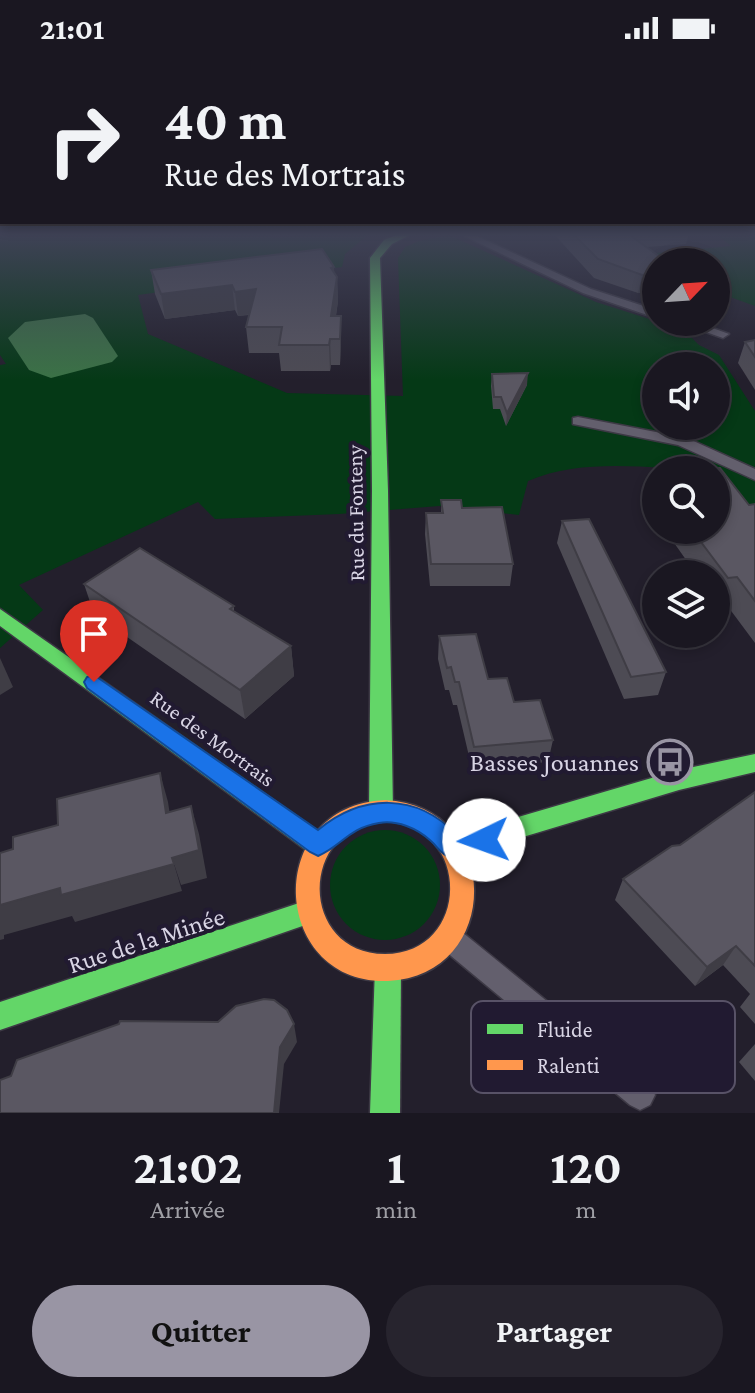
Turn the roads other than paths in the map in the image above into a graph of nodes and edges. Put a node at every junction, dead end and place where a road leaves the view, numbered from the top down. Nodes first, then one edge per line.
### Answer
1 (376, 282) edge
2 (568, 282) edge
3 (642, 309) edge
4 (578, 421) dead end
5 (755, 475) edge
6 (0, 616) edge
7 (755, 763) edge
8 (381, 812) junction
9 (318, 845) junction
10 (453, 847) junction
11 (308, 912) junction
12 (448, 937) junction
13 (388, 967) junction
14 (526, 1001) edge
15 (0, 1016) edge
16 (638, 1093) edge
17 (640, 1095) dead end
18 (385, 1113) edge

1 - 8 street, Rue du Fonteny
2 - 3 street
4 - 5 street
6 - 9 street, Rue des Mortrais
7 - 10 street
8 - 9 street
8 - 10 street
9 - 11 street
10 - 12 street
11 - 13 street
11 - 15 street, Rue de la Minée
12 - 13 street
12 - 14 street
13 - 18 street
16 - 17 street

